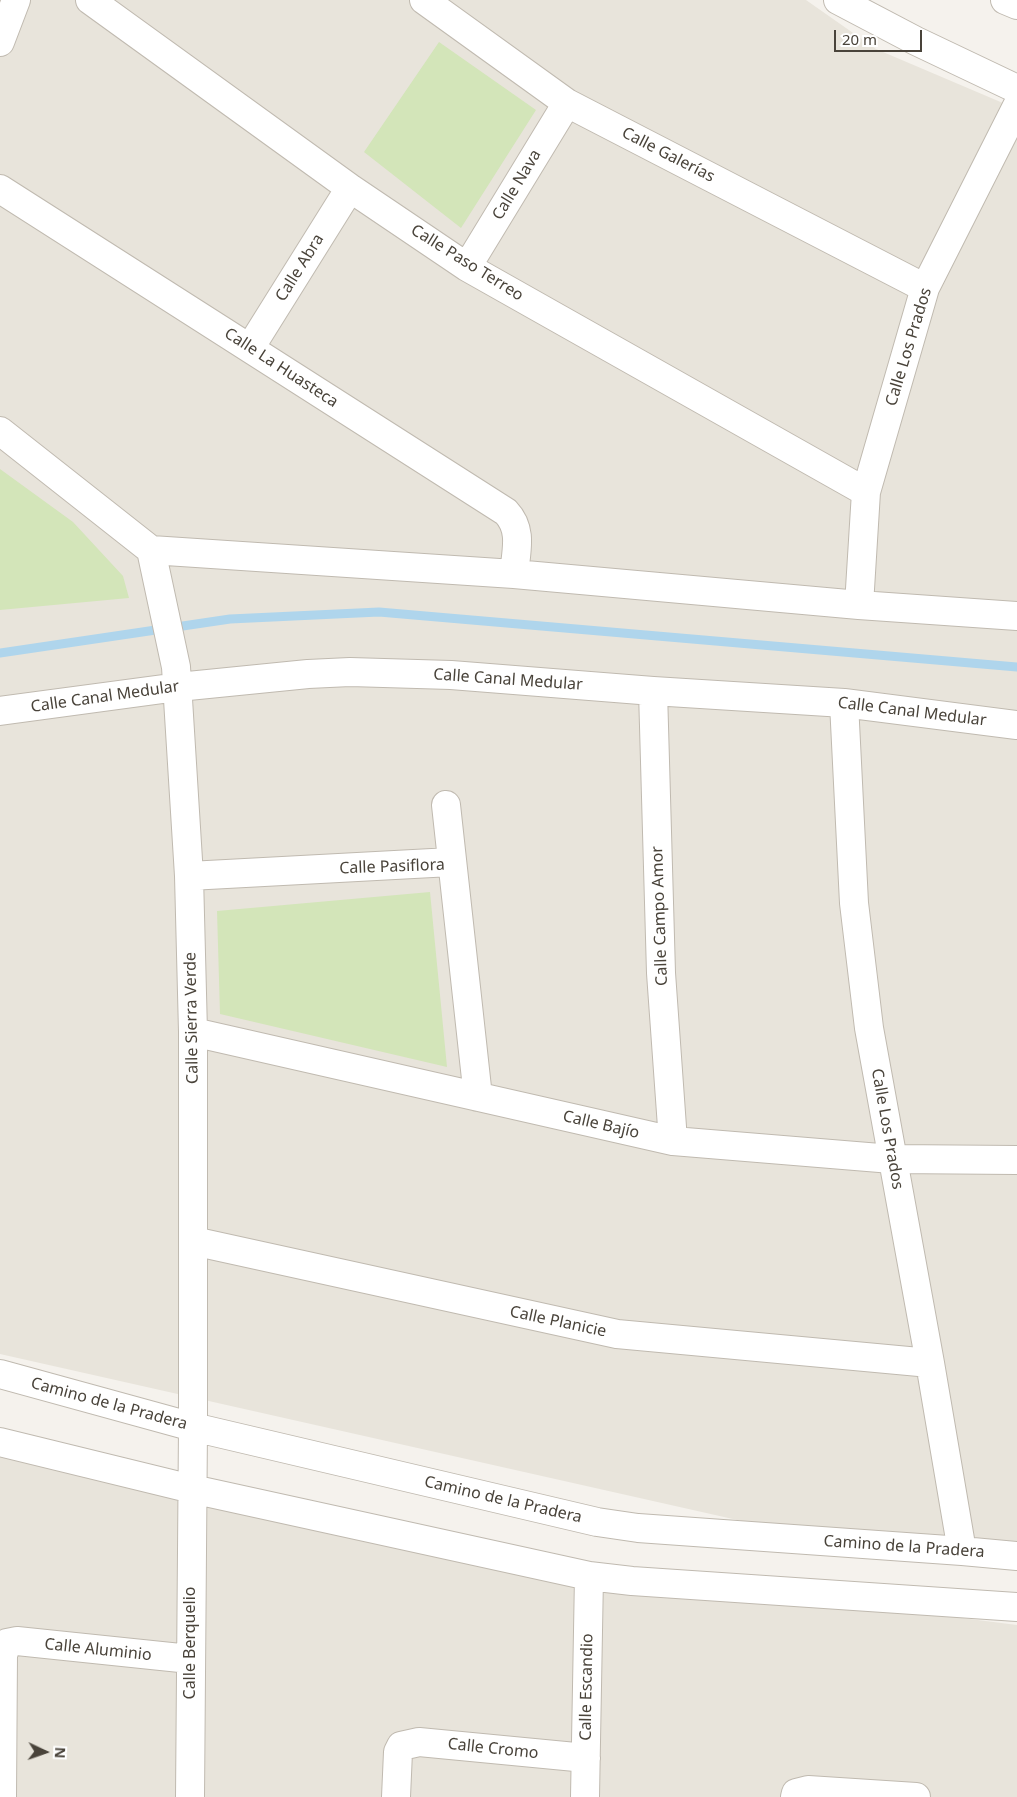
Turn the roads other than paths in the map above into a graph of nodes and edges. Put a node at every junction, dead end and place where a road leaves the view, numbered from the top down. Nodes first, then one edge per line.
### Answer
1 (16, 0) edge
2 (90, 0) edge
3 (424, 0) edge
4 (838, 0) edge
5 (1005, 0) edge
6 (1017, 5) edge
7 (0, 42) edge
8 (1017, 89) edge
9 (567, 103) junction
10 (1017, 106) edge
11 (350, 188) junction
12 (0, 189) edge
13 (467, 267) junction
14 (926, 288) junction
15 (250, 348) junction
16 (0, 431) edge
17 (866, 492) junction
18 (151, 550) junction
19 (514, 574) junction
20 (859, 605) junction
21 (1017, 616) edge
22 (177, 677) junction
23 (653, 691) junction
24 (844, 704) junction
25 (0, 711) edge
26 (1017, 725) edge
27 (446, 805) dead end
28 (451, 862) junction
29 (189, 876) junction
30 (193, 1032) junction
31 (478, 1097) junction
32 (673, 1141) junction
33 (892, 1159) junction
34 (1017, 1160) edge
35 (193, 1241) junction
36 (930, 1363) junction
37 (0, 1374) edge
38 (193, 1427) junction
39 (0, 1442) edge
40 (192, 1489) junction
41 (962, 1551) junction
42 (1017, 1556) edge
43 (589, 1576) junction
44 (1017, 1608) edge
45 (190, 1659) junction
46 (586, 1758) junction
47 (796, 1795) edge
48 (2, 1797) edge
49 (190, 1797) edge
50 (396, 1797) edge
51 (585, 1797) edge
52 (916, 1797) edge

1 - 7 street
2 - 11 street, Calle Paso Terreo
3 - 9 street, Calle Galerías
4 - 8 street
5 - 6 street
9 - 13 street, Calle Nava
9 - 14 street, Calle Galerías
10 - 14 street, Calle Los Prados
11 - 13 street, Calle Paso Terreo
11 - 15 street, Calle Abra
12 - 15 street, Calle La Huasteca
13 - 17 street, Calle Paso Terreo
14 - 17 street, Calle Los Prados
15 - 19 street, Calle La Huasteca
16 - 18 street
17 - 20 street, Calle Los Prados
18 - 19 street
18 - 22 street, Calle Sierra Verde
19 - 20 street
20 - 21 street
22 - 23 street, Calle Canal Medular
22 - 25 street, Calle Canal Medular
22 - 29 street, Calle Sierra Verde
23 - 24 street, Calle Canal Medular
23 - 32 street, Calle Campo Amor
24 - 26 street, Calle Canal Medular
24 - 33 street, Calle Los Prados
27 - 28 street
28 - 29 street, Calle Pasiflora
28 - 31 street, Calle Pasiflora
29 - 30 street, Calle Sierra Verde
30 - 31 street, Calle Bajío
30 - 35 street, Calle Sierra Verde
31 - 32 street, Calle Bajío
32 - 33 street, Calle Bajío
33 - 34 street, Calle Bajío
33 - 36 street, Calle Los Prados
35 - 36 street, Calle Planicie
35 - 38 street, Calle Sierra Verde
36 - 41 street, Calle Los Prados
37 - 38 street, Camino de la Pradera
38 - 40 street, Calle Sierra Verde
38 - 41 street, Camino de la Pradera
39 - 40 street
40 - 43 street
40 - 45 street, Calle Berquelio
41 - 42 street, Camino de la Pradera
43 - 44 street
43 - 46 street, Calle Escandio
45 - 48 street, Calle Aluminio
45 - 49 street, Calle Berquelio
46 - 50 street, Calle Cromo
46 - 51 street, Calle Escandio
47 - 52 street

